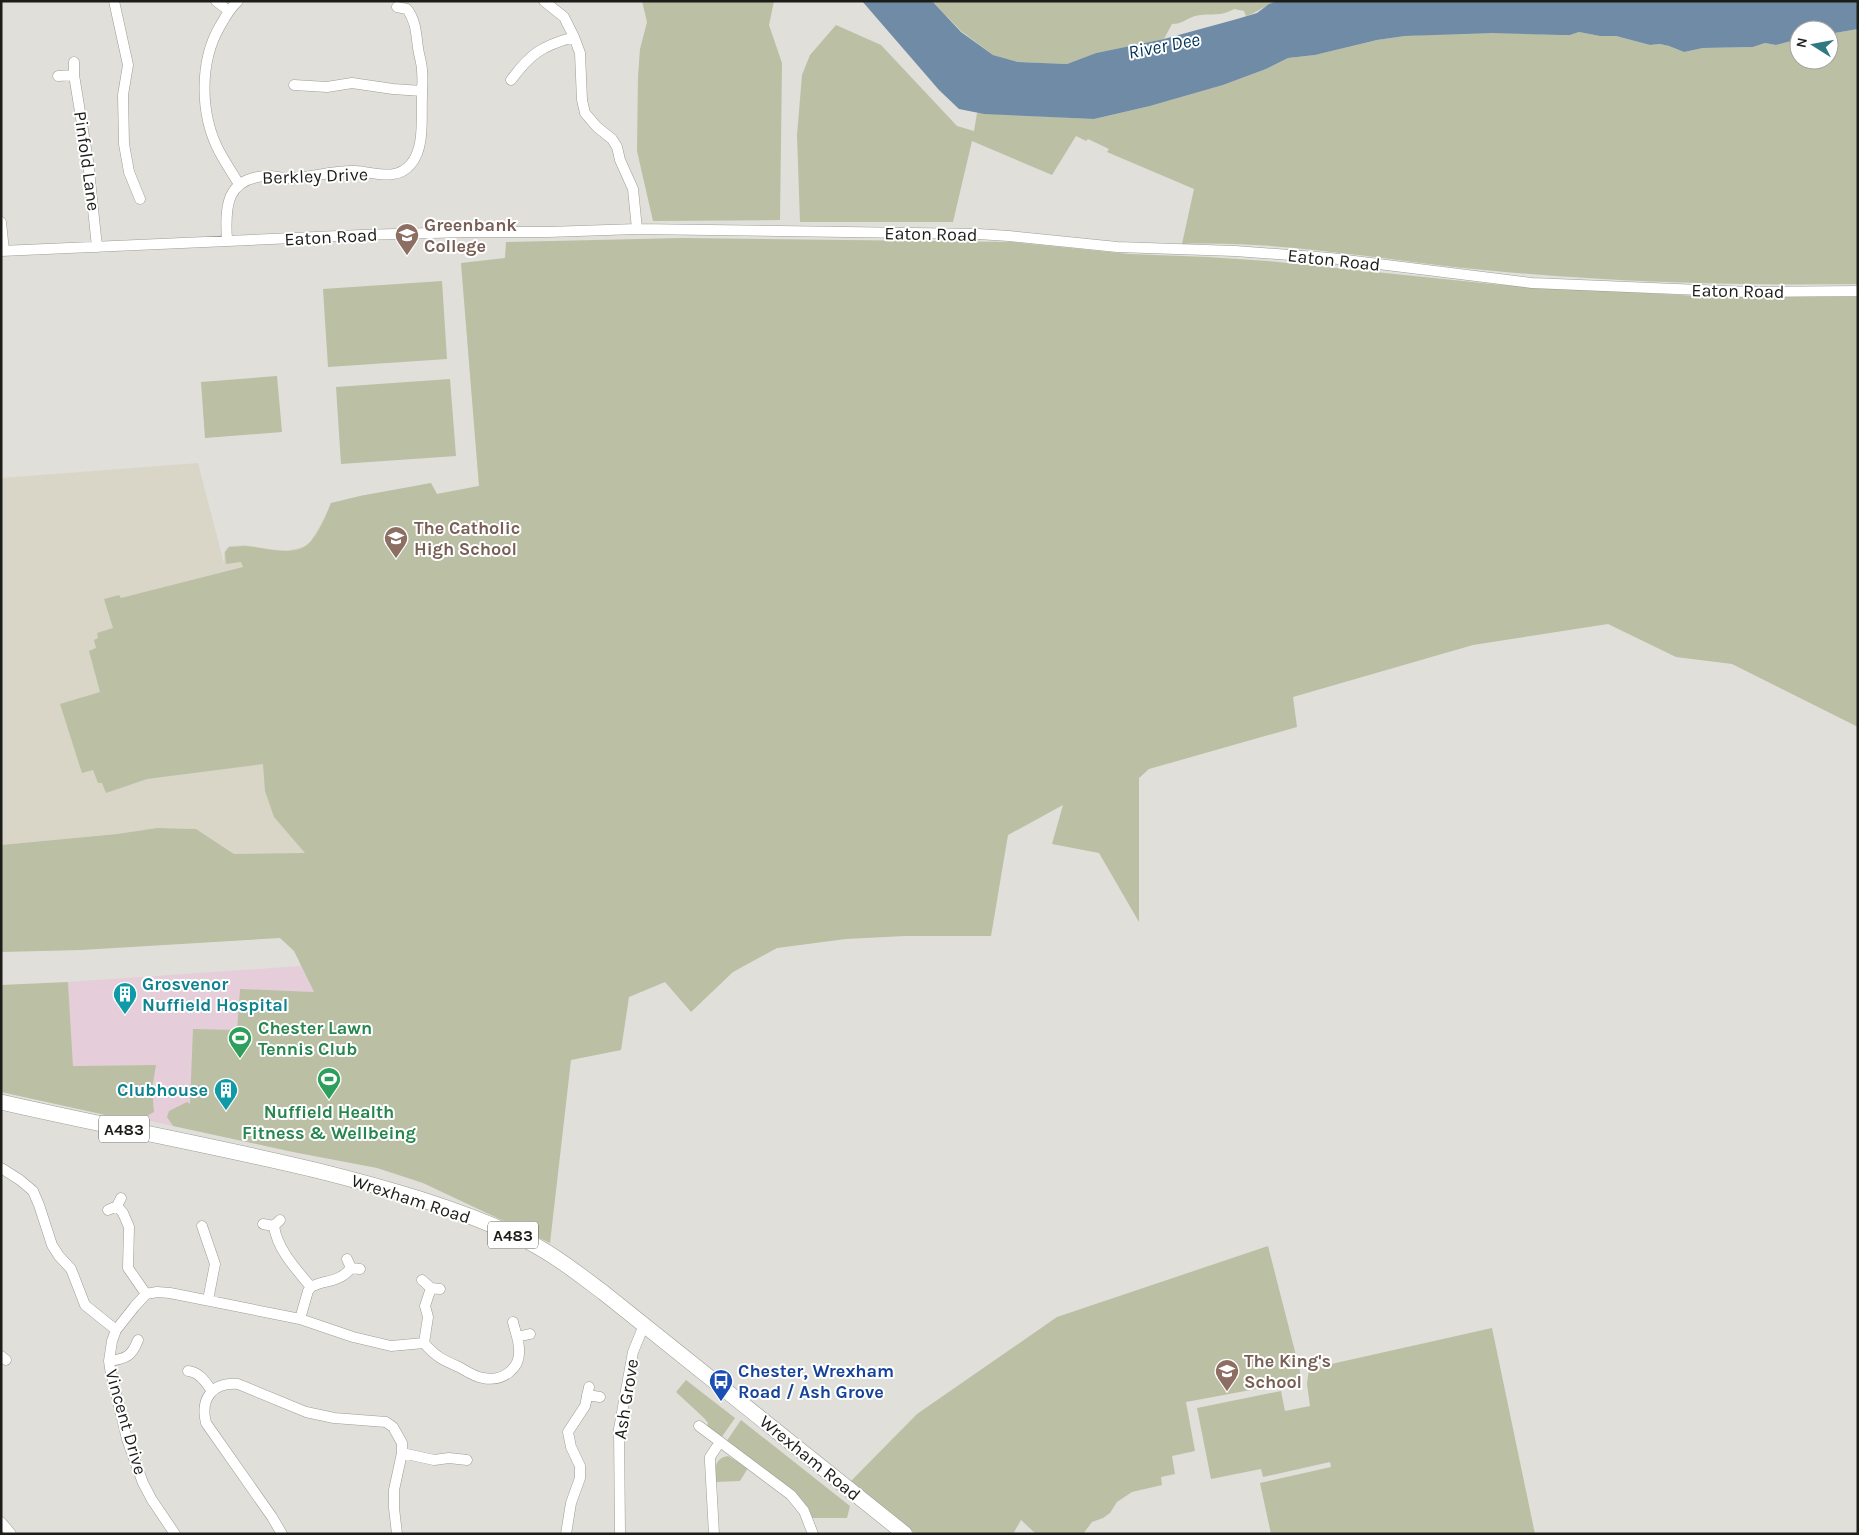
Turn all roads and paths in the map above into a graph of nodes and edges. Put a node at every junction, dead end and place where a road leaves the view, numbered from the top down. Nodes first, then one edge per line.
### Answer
1 (114, 1) edge
2 (216, 1) edge
3 (238, 1) edge
4 (544, 1) edge
5 (397, 7) dead end
6 (229, 10) junction
7 (574, 37) junction
8 (74, 62) dead end
9 (74, 75) junction
10 (58, 76) dead end
11 (511, 80) dead end
12 (301, 82) dead end
13 (422, 91) junction
14 (239, 184) junction
15 (135, 196) dead end
16 (1, 222) edge
17 (638, 229) junction
18 (227, 241) junction
19 (98, 247) junction
20 (3, 251) edge
21 (1858, 291) edge
22 (1, 1102) edge
23 (1, 1168) edge
24 (115, 1205) dead end
25 (263, 1224) dead end
26 (202, 1226) dead end
27 (353, 1266) dead end
28 (422, 1280) dead end
29 (311, 1287) junction
30 (146, 1294) junction
31 (208, 1300) junction
32 (300, 1319) junction
33 (513, 1322) dead end
34 (644, 1325) junction
35 (116, 1330) junction
36 (530, 1334) dead end
37 (517, 1337) junction
38 (138, 1340) dead end
39 (424, 1344) junction
40 (109, 1361) junction
41 (188, 1371) dead end
42 (212, 1391) junction
43 (600, 1397) dead end
44 (699, 1426) dead end
45 (720, 1442) junction
46 (402, 1453) junction
47 (469, 1459) dead end
48 (1, 1522) edge
49 (11, 1534) edge
50 (175, 1534) edge
51 (282, 1534) edge
52 (397, 1534) edge
53 (566, 1534) edge
54 (620, 1534) edge
55 (714, 1534) edge
56 (813, 1534) edge
57 (905, 1534) edge

1 - 15 street
2 - 6 street
3 - 6 street
4 - 7 street
5 - 13 street, Berkley Drive
6 - 14 street
7 - 11 street
7 - 17 street
8 - 9 street, Pinfold Lane
9 - 10 street
9 - 19 street, Pinfold Lane
12 - 13 street
13 - 14 street, Berkley Drive
14 - 18 street, Berkley Drive
16 - 20 street
17 - 18 street, Eaton Road
17 - 21 street, Eaton Road
18 - 19 street, Eaton Road
19 - 20 street, Eaton Road
22 - 34 highway, Wrexham Road / A483
23 - 35 street
24 - 30 street
25 - 29 street
26 - 31 street
27 - 29 street
28 - 39 street
29 - 32 street
30 - 31 street
30 - 35 street, Vincent Drive
31 - 32 street
32 - 39 street
33 - 37 street
34 - 54 street, Ash Grove
34 - 57 highway, Wrexham Road / A483
35 - 40 street, Vincent Drive
36 - 37 street
37 - 39 street
38 - 40 street, Vincent Drive
40 - 50 street, Vincent Drive
41 - 42 street
42 - 46 street
42 - 51 street
43 - 53 street
44 - 45 street
45 - 55 street
45 - 56 street
46 - 47 street
46 - 52 street
48 - 49 street

